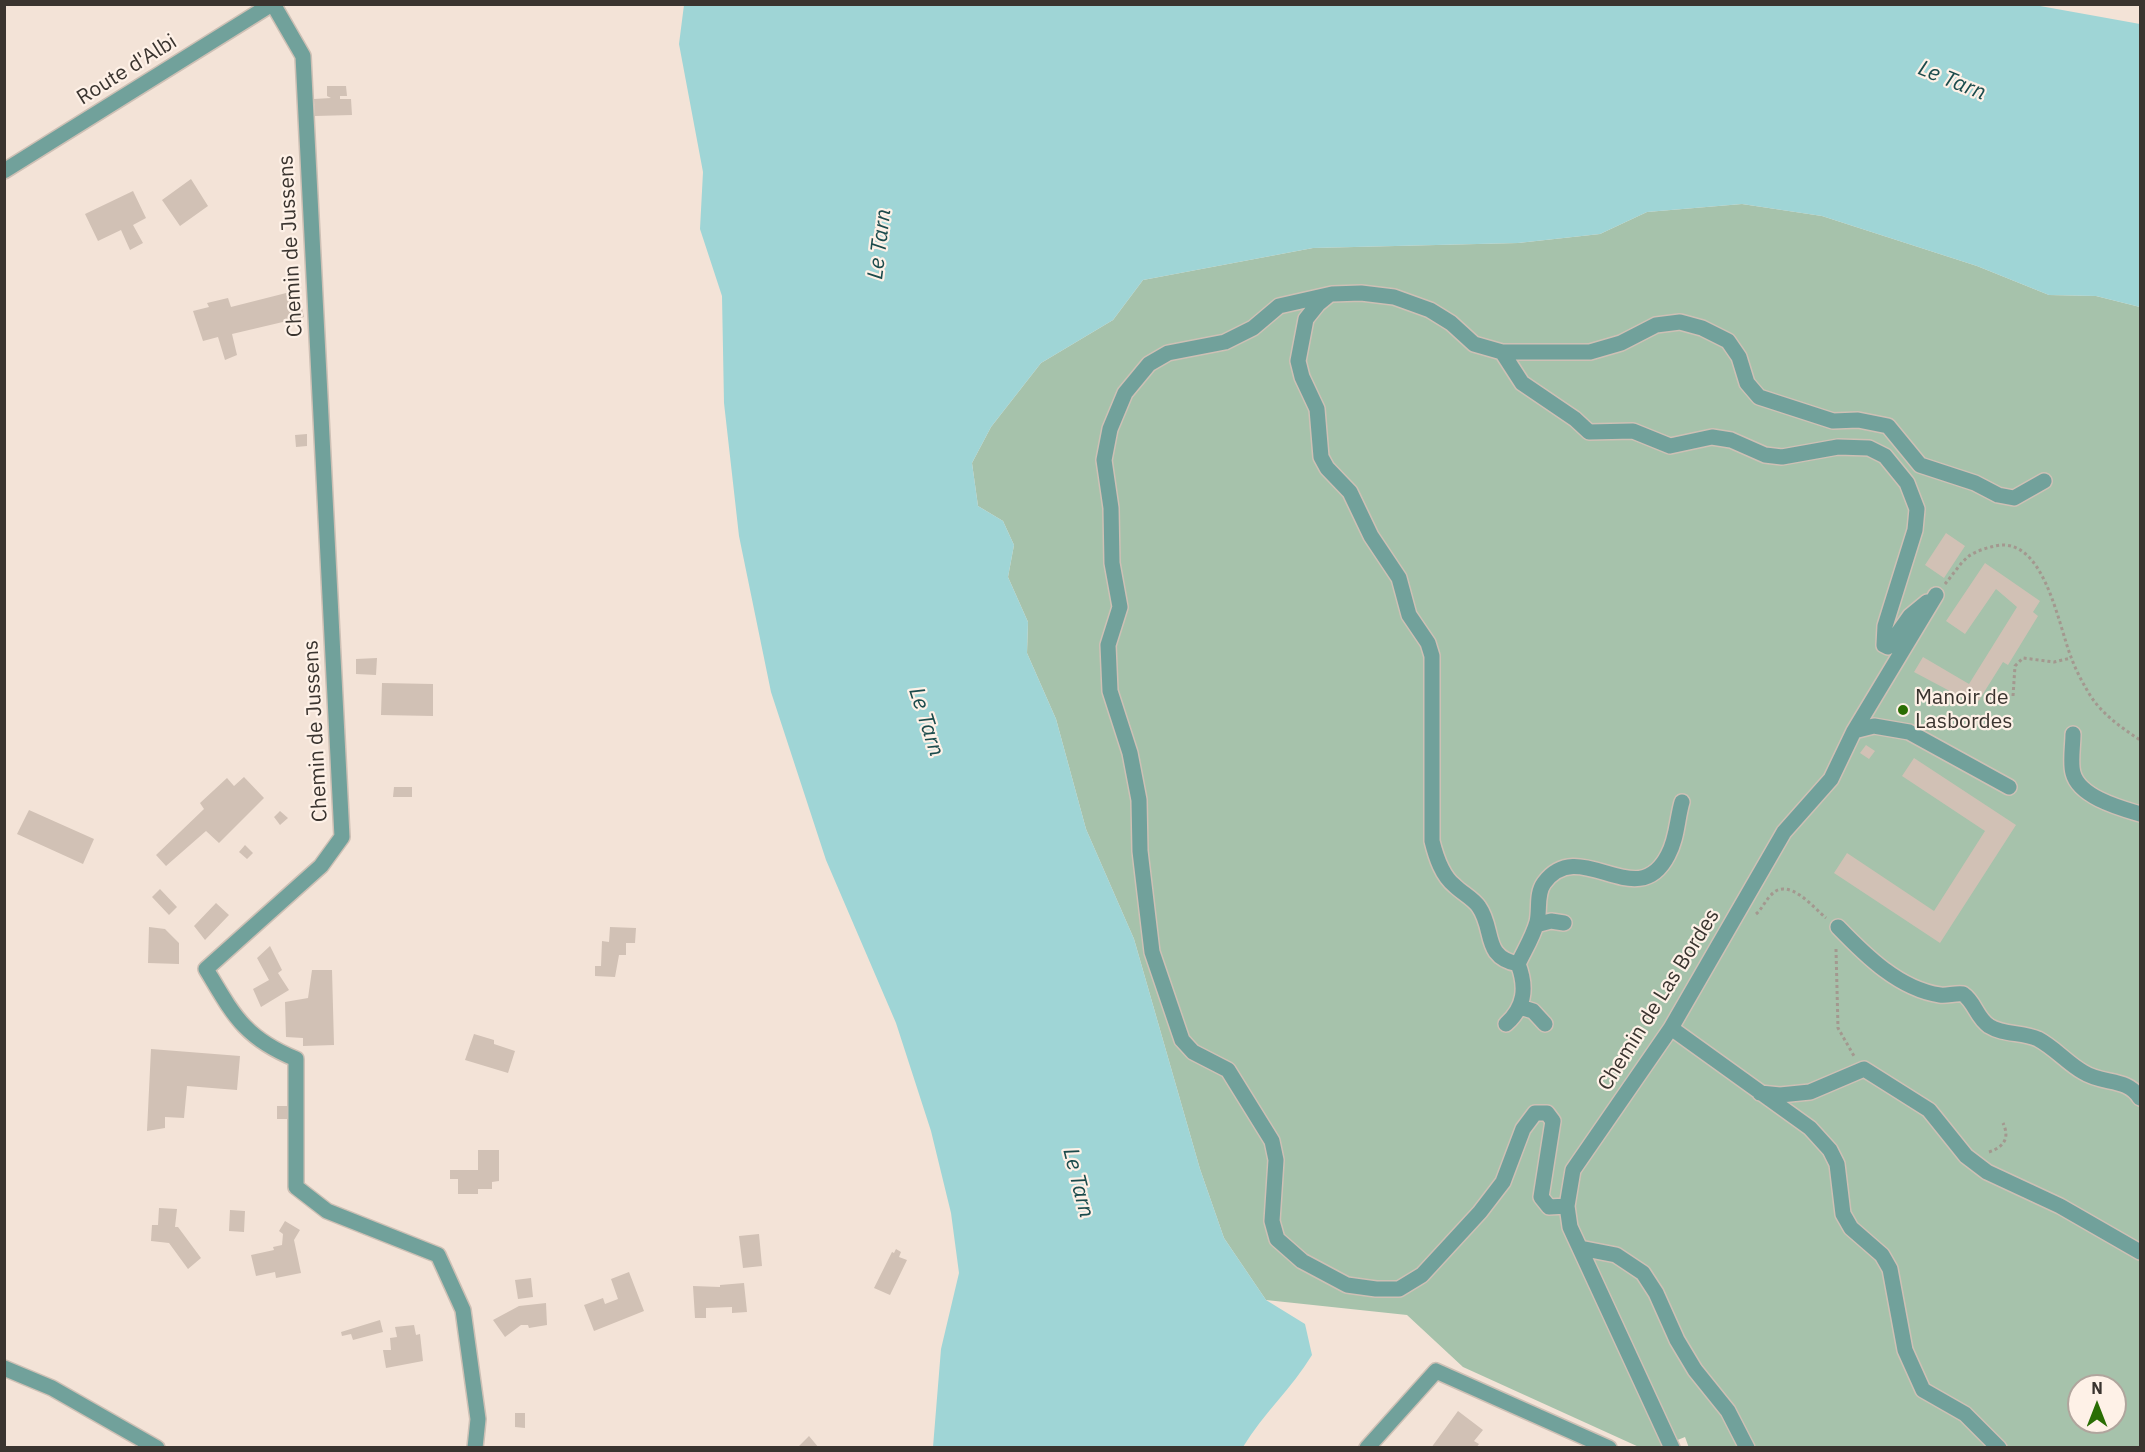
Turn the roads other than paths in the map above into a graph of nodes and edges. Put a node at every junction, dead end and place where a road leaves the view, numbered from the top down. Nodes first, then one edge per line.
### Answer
1 (272, 4) edge
2 (4, 171) edge
3 (1332, 294) junction
4 (1502, 352) junction
5 (2044, 481) dead end
6 (1854, 731) junction
7 (2073, 734) dead end
8 (2009, 787) dead end
9 (1682, 801) dead end
10 (2140, 814) edge
11 (1564, 923) dead end
12 (1536, 925) junction
13 (1838, 927) road end
14 (1518, 964) junction
15 (1520, 1007) junction
16 (1506, 1024) dead end
17 (1545, 1024) dead end
18 (1671, 1028) junction
19 (1760, 1093) junction
20 (2140, 1098) edge
21 (1567, 1206) junction
22 (1580, 1248) junction
23 (2140, 1252) edge
24 (4, 1368) edge
25 (157, 1448) edge
26 (475, 1448) edge
27 (1367, 1448) edge
28 (1609, 1448) edge
29 (1672, 1448) edge
30 (1747, 1448) edge
31 (1999, 1448) edge

1 - 2 street, Route d'Albi
1 - 26 street, Chemin de Jussens
3 - 4 street
3 - 14 street
3 - 21 street
4 - 5 street
4 - 6 street, Chemin de Las Bordes
6 - 8 street
6 - 18 street, Chemin de Las Bordes
7 - 10 street
9 - 12 street
11 - 12 street
12 - 14 street
13 - 20 street
14 - 15 street
15 - 16 street
15 - 17 street
18 - 19 street
18 - 21 street, Chemin de Las Bordes
19 - 23 street
19 - 31 street
21 - 22 street, Chemin de Las Bordes
22 - 29 street, Chemin de Las Bordes
22 - 30 street
24 - 25 street
27 - 28 street

